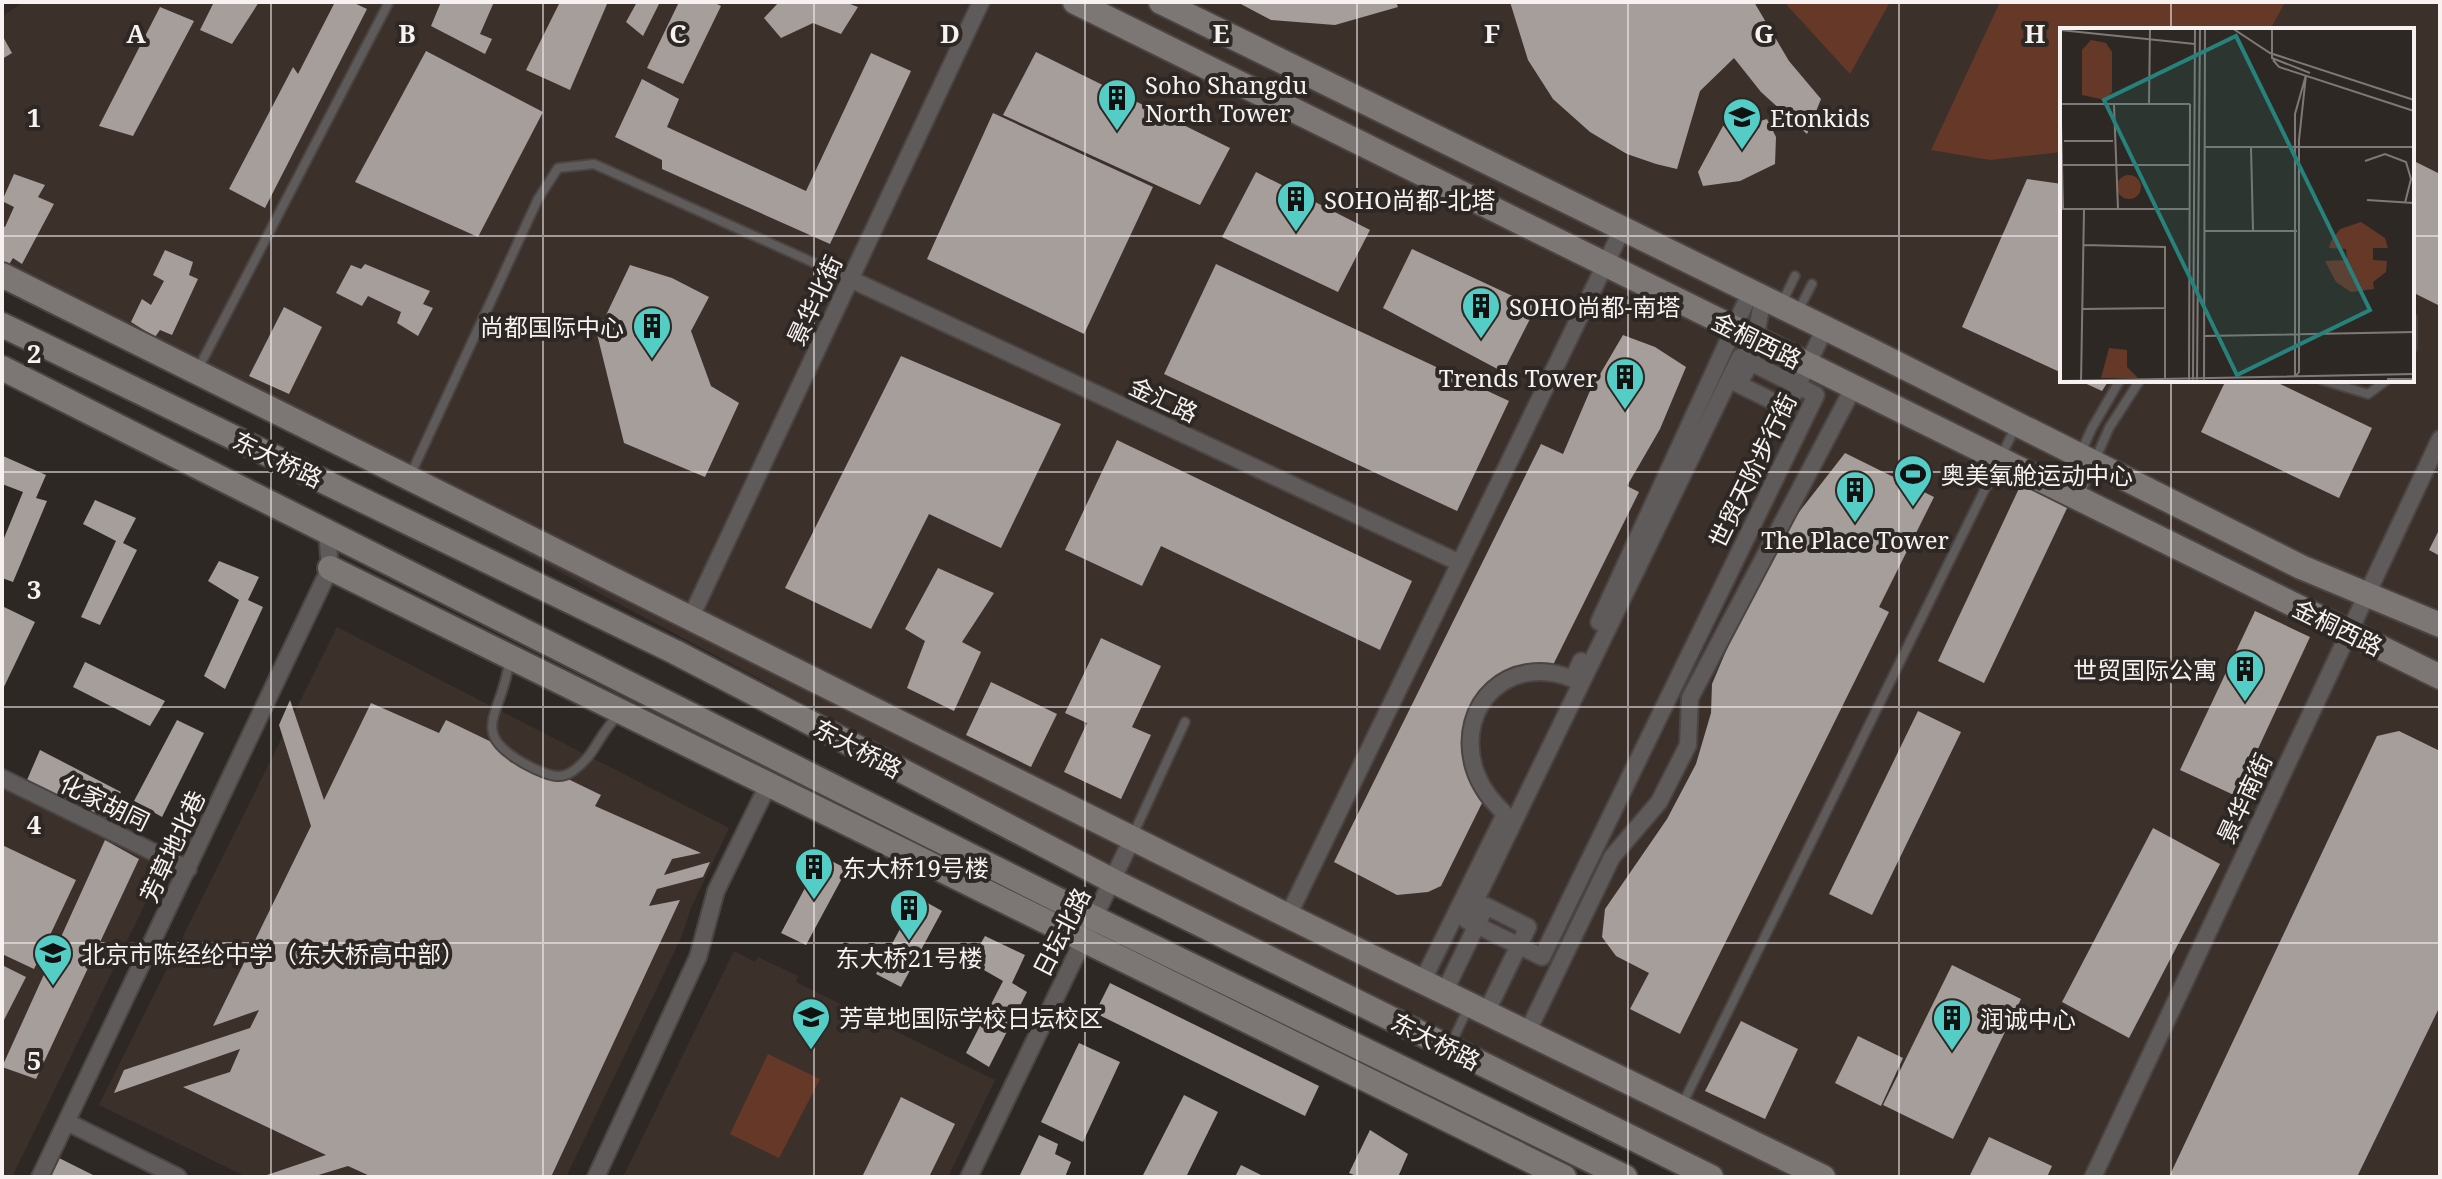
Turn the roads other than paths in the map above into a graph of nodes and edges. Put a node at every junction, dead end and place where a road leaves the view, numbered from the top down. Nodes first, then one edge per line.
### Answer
1 (389, 2) edge
2 (981, 2) edge
3 (1075, 2) edge
4 (1161, 2) edge
5 (1623, 228) junction
6 (1605, 264) junction
7 (2, 275) edge
8 (1795, 276) dead end
9 (850, 279) junction
10 (1812, 284) dead end
11 (1773, 302) junction
12 (2, 325) edge
13 (1825, 328) junction
14 (1745, 333) junction
15 (1751, 363) junction
16 (2, 368) edge
17 (197, 372) junction
18 (1803, 375) junction
19 (2119, 382) edge
20 (2139, 382) edge
21 (2329, 382) edge
22 (2384, 382) edge
23 (1849, 396) dead end
24 (2018, 424) junction
25 (2440, 439) edge
26 (2000, 459) junction
27 (2088, 461) junction
28 (410, 477) junction
29 (2071, 494) junction
30 (327, 532) junction
31 (1458, 562) junction
32 (330, 568) junction
33 (2366, 593) junction
34 (690, 619) junction
35 (2440, 625) edge
36 (2348, 632) junction
37 (510, 657) junction
38 (2440, 677) edge
39 (813, 680) junction
40 (622, 713) junction
41 (1185, 722) dead end
42 (842, 740) junction
43 (2, 778) edge
44 (768, 785) junction
45 (1132, 839) junction
46 (188, 869) junction
47 (1113, 881) junction
48 (1288, 916) junction
49 (1096, 919) junction
50 (1477, 925) junction
51 (1082, 941) junction
52 (1519, 945) junction
53 (1433, 987) junction
54 (1477, 1009) junction
55 (1527, 1033) junction
56 (1450, 1048) junction
57 (1680, 1108) junction
58 (67, 1122) junction
59 (40, 1177) edge
60 (178, 1177) edge
61 (596, 1177) edge
62 (969, 1177) edge
63 (1564, 1177) edge
64 (1625, 1177) edge
65 (1711, 1177) edge
66 (1823, 1177) edge
67 (2093, 1177) edge

1 - 17 lane
2 - 9 street, 景华北街
3 - 6 main road, 金桐西路
4 - 5 main road, 金桐西路
5 - 6 street
5 - 11 main road, 金桐西路
6 - 14 main road, 金桐西路
6 - 31 street
7 - 17 main road
8 - 11 lane
9 - 28 lane
9 - 31 street, 金汇路
9 - 34 street, 景华北街
10 - 11 lane
11 - 13 main road, 金桐西路
11 - 14 street
11 - 14 street
12 - 42 main road, 东大桥路
13 - 18 street
13 - 24 main road, 金桐西路
14 - 15 street
14 - 18 main road, 金桐西路
14 - 53 street
15 - 18 street, 世贸天阶步行街
15 - 18 street
15 - 50 street, 世贸天阶步行街
16 - 30 main road, 东大桥路
17 - 28 main road
18 - 26 main road, 金桐西路
18 - 52 street, 世贸天阶步行街
19 - 27 lane
20 - 27 lane
21 - 22 lane
23 - 55 street
24 - 26 lane
24 - 27 main road, 金桐西路
25 - 33 street, 景华南街
26 - 29 main road, 金桐西路
26 - 57 lane
27 - 29 lane
27 - 29 lane
27 - 33 main road, 金桐西路
28 - 34 main road
29 - 36 main road, 金桐西路
30 - 32 street
30 - 49 main road, 东大桥路
31 - 48 street
32 - 37 main road
32 - 46 street, 芳草地北巷
33 - 35 main road, 金桐西路
33 - 36 street, 景华南街
34 - 39 main road
36 - 38 main road, 金桐西路
36 - 67 street, 景华南街
37 - 40 main road
37 - 40 lane
39 - 42 main road
39 - 45 main road
40 - 44 main road
41 - 45 lane
42 - 47 main road, 东大桥路
43 - 46 street, 化家胡同
44 - 51 main road
44 - 61 street
45 - 47 street, 日坛北路
45 - 48 main road
46 - 58 street, 芳草地北巷
47 - 49 street, 日坛北路
47 - 56 main road, 东大桥路
48 - 53 main road
49 - 51 street, 日坛北路
49 - 64 main road, 东大桥路
50 - 52 street, 世贸天阶步行街
50 - 53 street
51 - 62 street, 日坛北路
51 - 63 main road
52 - 54 street
53 - 54 main road
54 - 55 main road
54 - 56 lane
55 - 57 main road
56 - 65 main road, 东大桥路
57 - 66 main road
58 - 59 street, 芳草地北巷
58 - 60 street

